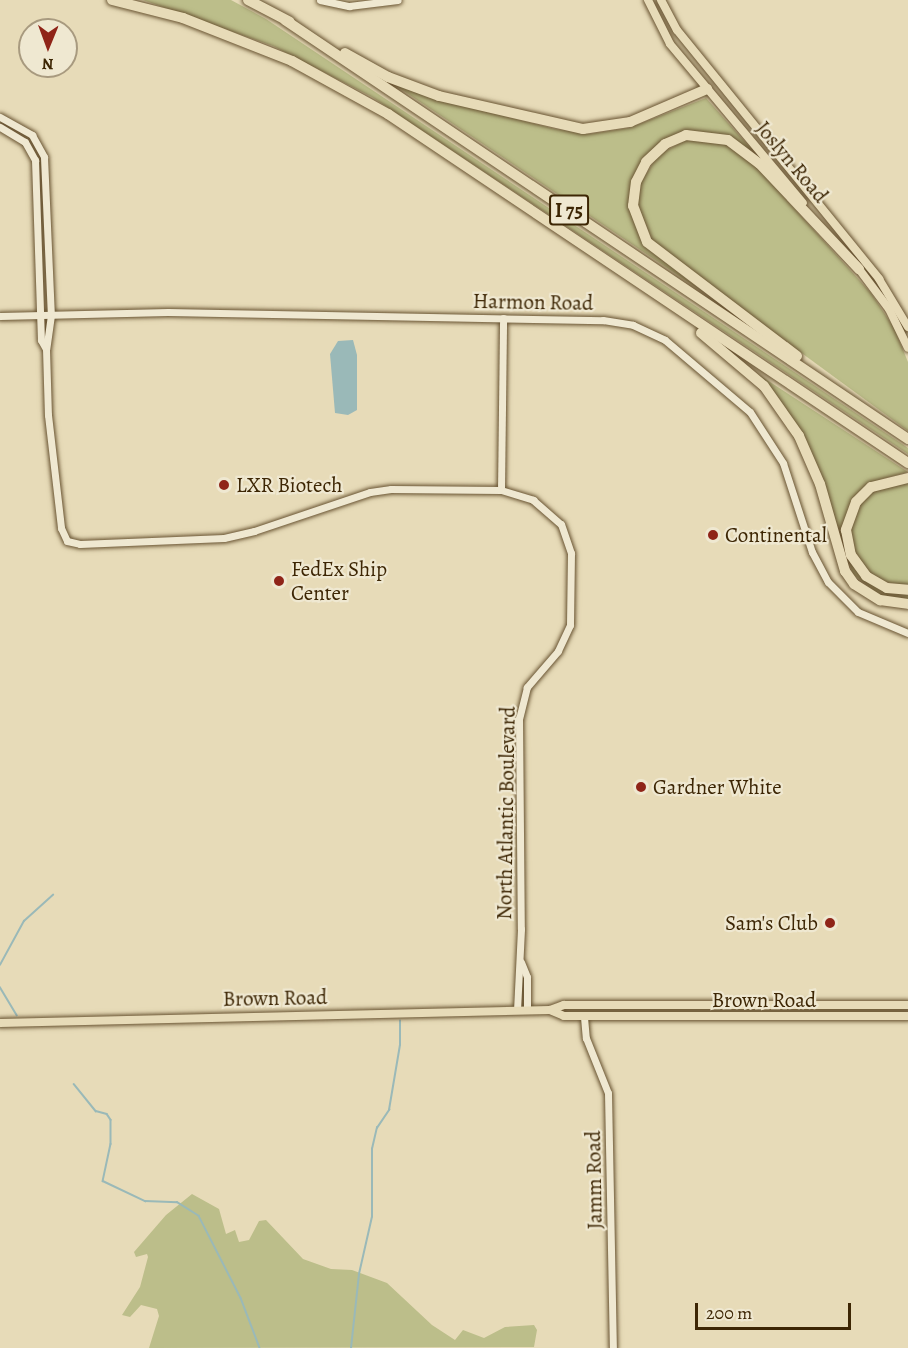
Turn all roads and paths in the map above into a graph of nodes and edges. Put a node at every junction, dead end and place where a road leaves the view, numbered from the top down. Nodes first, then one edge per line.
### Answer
1 (112, 0) edge
2 (248, 0) edge
3 (320, 0) edge
4 (398, 0) edge
5 (648, 0) edge
6 (661, 0) edge
7 (285, 20) junction
8 (685, 40) junction
9 (670, 44) junction
10 (707, 88) junction
11 (724, 88) junction
12 (0, 117) edge
13 (0, 127) edge
14 (859, 269) junction
15 (682, 314) junction
16 (41, 315) junction
17 (51, 315) junction
18 (0, 316) edge
19 (503, 318) junction
20 (905, 330) edge
21 (46, 348) junction
22 (908, 348) edge
23 (854, 400) junction
24 (908, 439) edge
25 (908, 463) edge
26 (908, 478) edge
27 (501, 490) junction
28 (908, 590) edge
29 (908, 604) edge
30 (908, 633) edge
31 (521, 962) junction
32 (587, 1005) junction
33 (905, 1005) edge
34 (775, 1007) junction
35 (550, 1010) junction
36 (517, 1011) junction
37 (528, 1011) junction
38 (908, 1016) edge
39 (584, 1017) junction
40 (701, 1018) junction
41 (0, 1023) edge
42 (613, 1348) edge

1 - 15 highway, I 75
2 - 7 highway, I 75
3 - 4 street
5 - 9 main road, Joslyn Road
6 - 8 main road, Joslyn Road
7 - 10 highway
7 - 23 highway, I 75
8 - 9 main road
8 - 11 main road, Joslyn Road
9 - 10 main road, Joslyn Road
10 - 11 main road
10 - 14 main road, Joslyn Road
11 - 20 main road, Joslyn Road
12 - 17 street, North Atlantic Boulevard
13 - 16 street, North Atlantic Boulevard
14 - 20 main road, Joslyn Road
14 - 23 highway
15 - 25 highway, I 75
15 - 29 highway
16 - 17 street, Harmon Road
16 - 18 street, Harmon Road
16 - 21 street, North Atlantic Boulevard
17 - 19 street, Harmon Road
17 - 21 street, North Atlantic Boulevard
19 - 27 street
19 - 30 street, Harmon Road
20 - 22 main road, Joslyn Road
21 - 27 street, North Atlantic Boulevard
23 - 24 highway, I 75
26 - 28 highway
27 - 31 street, North Atlantic Boulevard
31 - 36 street, North Atlantic Boulevard
31 - 37 street, North Atlantic Boulevard
32 - 34 main road, Brown Road
32 - 35 main road, Brown Road
32 - 39 main road
33 - 34 main road, Brown Road
34 - 40 main road
35 - 37 main road, Brown Road
35 - 39 main road, Brown Road
36 - 37 main road, Brown Road
36 - 41 main road, Brown Road
38 - 40 main road, Brown Road
39 - 40 main road, Brown Road
39 - 42 street, Jamm Road

